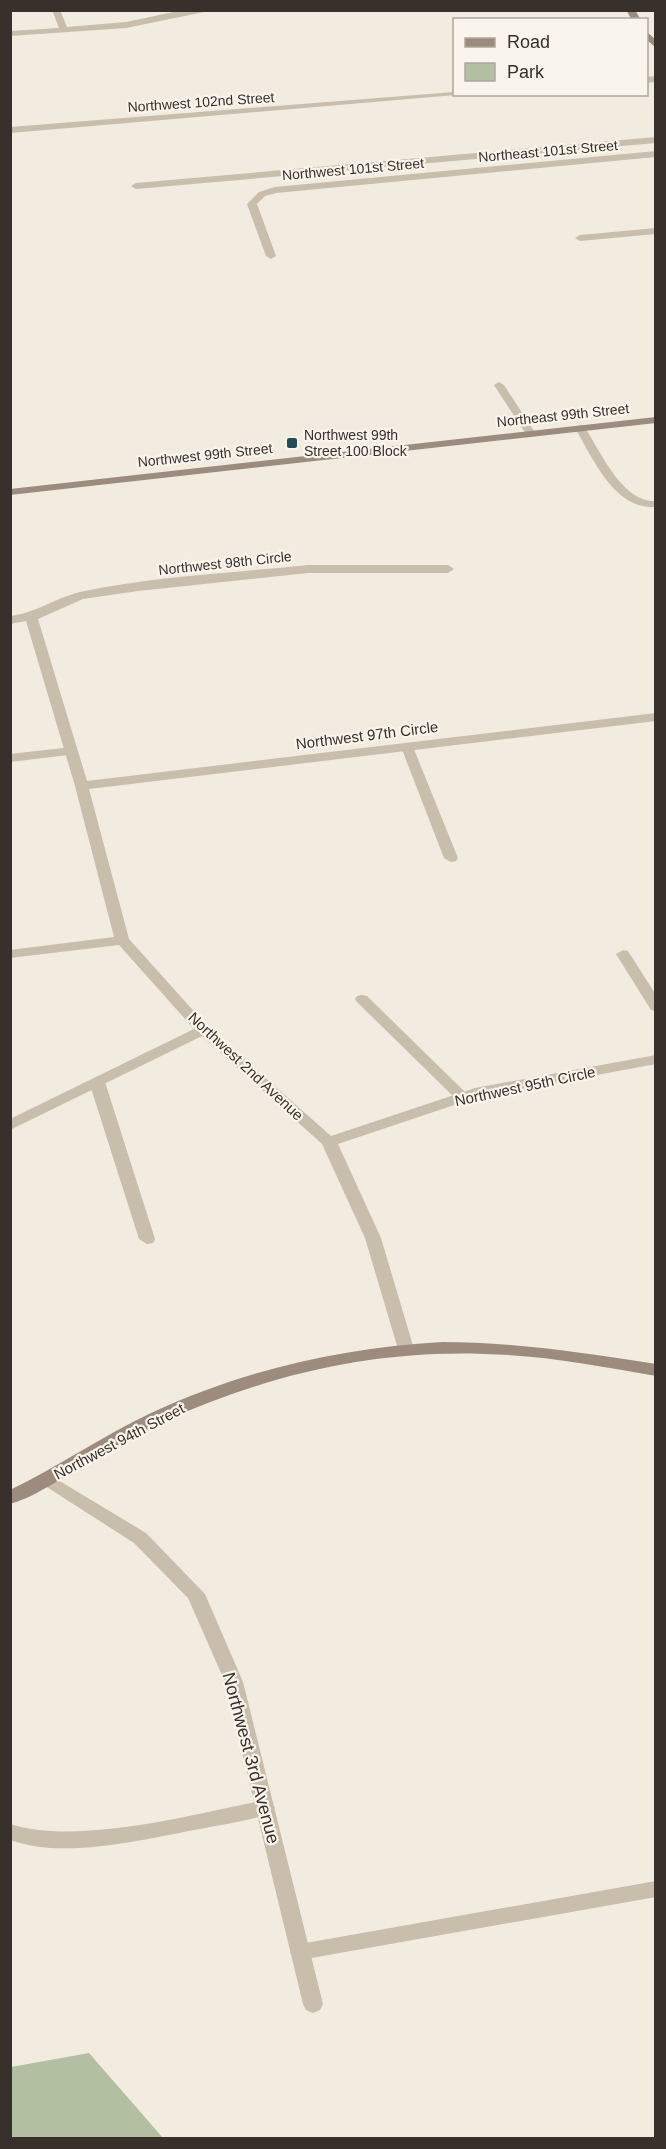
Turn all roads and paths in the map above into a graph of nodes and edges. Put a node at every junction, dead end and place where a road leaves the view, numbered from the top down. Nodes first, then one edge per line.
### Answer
1 (56, 10) edge
2 (210, 10) edge
3 (64, 31) junction
4 (10, 34) edge
5 (453, 95) edge
6 (10, 130) edge
7 (656, 140) edge
8 (656, 154) edge
9 (444, 174) joint
10 (136, 186) dead end
11 (656, 231) edge
12 (580, 238) dead end
13 (271, 256) dead end
14 (499, 385) dead end
15 (656, 420) edge
16 (580, 428) junction
17 (531, 434) junction
18 (474, 440) joint
19 (10, 492) edge
20 (656, 504) edge
21 (448, 569) dead end
22 (31, 617) junction
23 (10, 620) edge
24 (656, 717) edge
25 (70, 747) junction
26 (407, 747) junction
27 (10, 749) edge
28 (10, 758) edge
29 (82, 786) junction
30 (451, 858) dead end
31 (122, 940) junction
32 (10, 954) edge
33 (623, 954) dead end
34 (362, 999) dead end
35 (656, 1007) edge
36 (203, 1030) junction
37 (656, 1059) edge
38 (97, 1082) junction
39 (462, 1097) junction
40 (10, 1125) edge
41 (329, 1142) junction
42 (147, 1239) dead end
43 (406, 1349) junction
44 (656, 1370) edge
45 (48, 1480) junction
46 (10, 1498) edge
47 (265, 1808) junction
48 (10, 1832) edge
49 (656, 1889) edge
50 (300, 1952) junction
51 (313, 2004) dead end

1 - 3 street
2 - 3 street
3 - 4 street
5 - 6 street, Northwest 102nd Street
7 - 10 street
8 - 9 street, Northeast 101st Street
9 - 13 street, Northwest 101st Street
11 - 12 street
14 - 17 street
15 - 16 main road, Northeast 99th Street
16 - 17 main road, Northeast 99th Street
16 - 20 street
17 - 18 main road, Northeast 99th Street
18 - 19 main road, Northwest 99th Street
21 - 22 street, Northwest 98th Circle
22 - 23 street, Northwest 98th Circle
22 - 25 street, Northwest 2nd Avenue
24 - 26 street, Northwest 97th Circle
25 - 27 street
25 - 28 street
25 - 29 street, Northwest 2nd Avenue
26 - 29 street, Northwest 97th Circle
26 - 30 street
29 - 31 street, Northwest 2nd Avenue
31 - 32 street
31 - 36 street, Northwest 2nd Avenue
33 - 35 street
34 - 39 street
36 - 38 street
36 - 41 street, Northwest 2nd Avenue
37 - 39 street, Northwest 95th Circle
38 - 40 street
38 - 42 street
39 - 41 street, Northwest 95th Circle
41 - 43 street, Northwest 2nd Avenue
43 - 44 main road, Northwest 94th Street
43 - 45 main road, Northwest 94th Street
45 - 46 main road, Northwest 94th Street
45 - 47 street, Northwest 3rd Avenue
47 - 48 street
47 - 50 street, Northwest 3rd Avenue
49 - 50 street
50 - 51 street, Northwest 3rd Avenue

